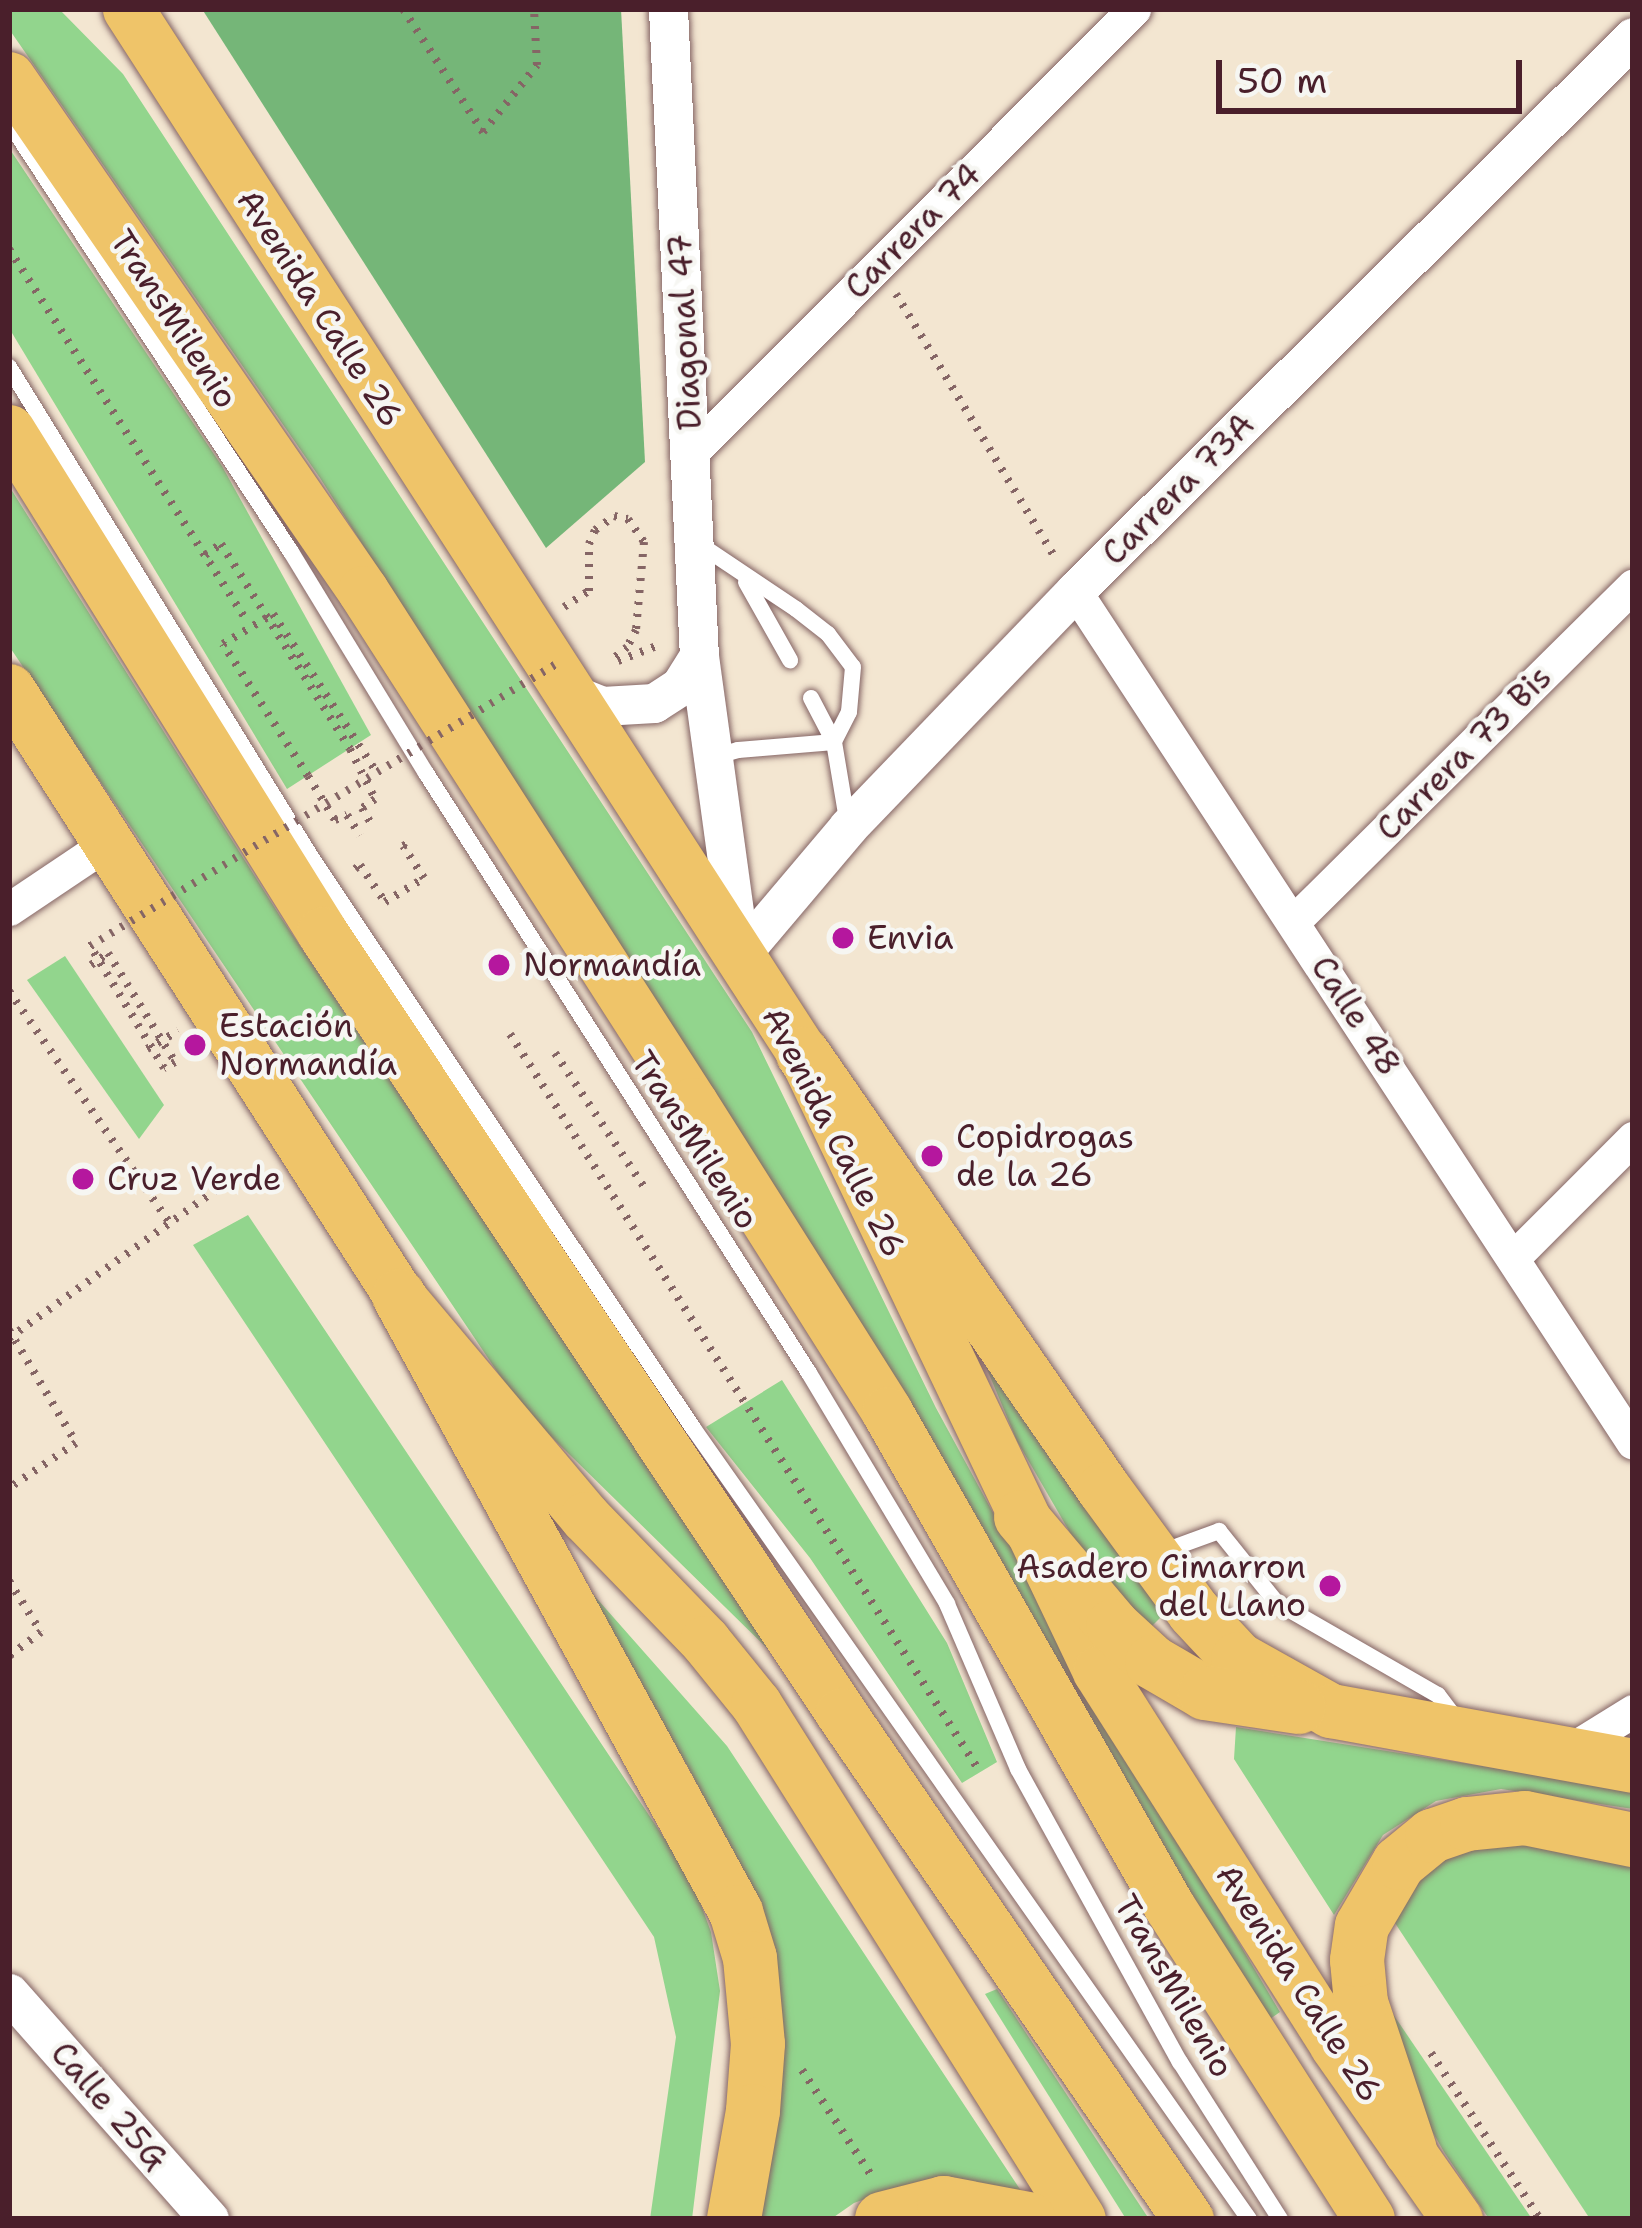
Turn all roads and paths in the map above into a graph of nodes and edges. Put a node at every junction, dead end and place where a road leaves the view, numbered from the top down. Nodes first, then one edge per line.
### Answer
1 (97, 9) edge
2 (128, 9) edge
3 (403, 9) edge
4 (534, 9) edge
5 (668, 9) edge
6 (1133, 9) edge
7 (1633, 38) edge
8 (169, 74) junction
9 (9, 77) edge
10 (9, 122) edge
11 (9, 249) edge
12 (879, 265) junction
13 (9, 367) edge
14 (9, 430) edge
15 (692, 452) junction
16 (695, 541) junction
17 (205, 555) junction
18 (745, 580) junction
19 (1633, 585) edge
20 (589, 591) dead end
21 (1075, 591) junction
22 (247, 621) dead end
23 (699, 643) junction
24 (790, 660) dead end
25 (586, 673) junction
26 (9, 689) edge
27 (812, 698) dead end
28 (835, 742) junction
29 (713, 758) junction
30 (377, 772) junction
31 (373, 827) dead end
32 (848, 827) junction
33 (360, 836) dead end
34 (109, 842) junction
35 (407, 844) dead end
36 (355, 869) dead end
37 (9, 909) edge
38 (1294, 921) junction
39 (740, 955) junction
40 (91, 965) dead end
41 (9, 991) edge
42 (510, 1034) dead end
43 (555, 1053) dead end
44 (802, 1054) junction
45 (1633, 1138) edge
46 (233, 1177) dead end
47 (644, 1187) dead end
48 (171, 1225) junction
49 (1514, 1258) junction
50 (399, 1296) junction
51 (10, 1335) edge
52 (1633, 1443) edge
53 (9, 1488) edge
54 (1021, 1517) junction
55 (1153, 1556) junction
56 (9, 1581) edge
57 (9, 1656) edge
58 (1331, 1711) junction
59 (1633, 1711) edge
60 (1469, 1736) junction
61 (1565, 1753) junction
62 (1633, 1766) edge
63 (978, 1769) dead end
64 (1633, 1840) edge
65 (9, 1993) edge
66 (1427, 2048) dead end
67 (794, 2059) dead end
68 (1410, 2150) junction
69 (889, 2215) edge
70 (208, 2219) edge
71 (734, 2219) edge
72 (1028, 2219) edge
73 (1080, 2219) edge
74 (1188, 2219) edge
75 (1249, 2219) edge
76 (1280, 2219) edge
77 (1369, 2219) edge
78 (1457, 2219) edge
79 (1540, 2219) edge

1 - 8 main road
2 - 8 main road, Avenida Calle 26
3 - 4 path
5 - 15 street, Diagonal 47
6 - 12 street, Carrera 74
7 - 21 street, Carrera 73A
8 - 25 main road, Avenida Calle 26
9 - 77 main road, Avenida Calle 26
10 - 76 lane, TransMilenio
11 - 17 path
12 - 15 street, Carrera 74
12 - 21 path
13 - 75 lane, TransMilenio
14 - 74 main road
15 - 16 street, Diagonal 47
16 - 18 lane
16 - 23 street, Diagonal 47
17 - 22 path
17 - 31 path
18 - 24 lane
18 - 28 lane
19 - 38 street, Carrera 73 Bis
20 - 25 path
21 - 32 street, Carrera 73A
21 - 38 street, Calle 48
23 - 25 path
23 - 25 street
23 - 29 street, Diagonal 47
25 - 30 path, bridge
25 - 39 main road, Avenida Calle 26
26 - 34 main road
27 - 28 lane
28 - 29 lane
28 - 32 lane
29 - 39 street, Diagonal 47
30 - 33 path, bridge
30 - 40 path, bridge
32 - 39 street, Carrera 73A
34 - 37 street
34 - 50 main road
35 - 36 path
38 - 49 street, Calle 48
39 - 44 main road, Avenida Calle 26
41 - 48 path
42 - 63 path
43 - 47 path
44 - 54 main road, Avenida Calle 26
44 - 55 highway
45 - 49 street
46 - 48 path
48 - 51 path
49 - 52 street, Calle 48
50 - 71 highway
50 - 73 main road
51 - 53 path
54 - 58 highway
54 - 68 main road, Avenida Calle 26
55 - 58 highway
55 - 60 lane
56 - 57 path
58 - 60 highway
59 - 61 street
60 - 61 highway
61 - 62 highway
64 - 68 highway
65 - 70 street, Calle 25G
66 - 79 path
67 - 69 path
68 - 78 main road, Avenida Calle 26
69 - 72 highway

